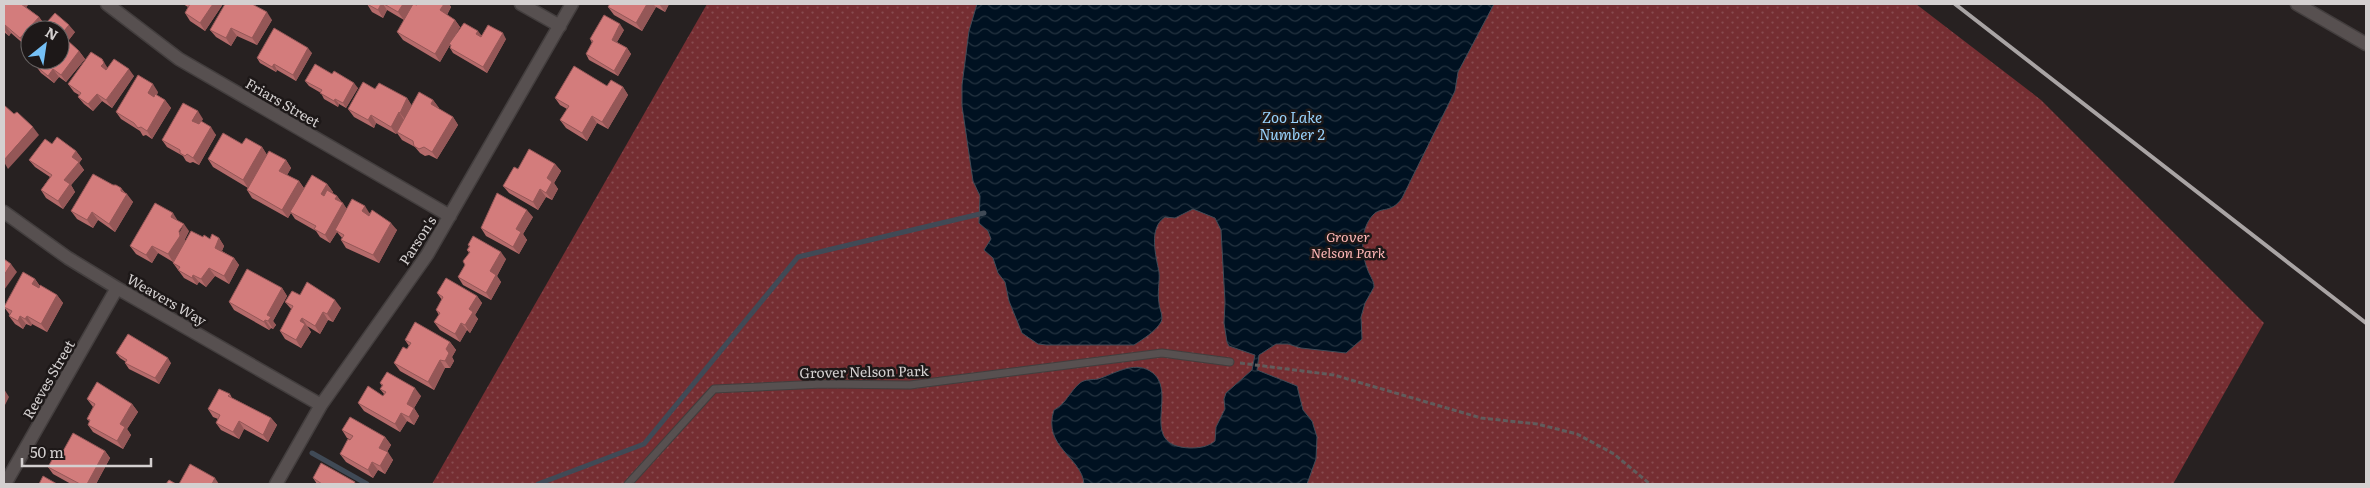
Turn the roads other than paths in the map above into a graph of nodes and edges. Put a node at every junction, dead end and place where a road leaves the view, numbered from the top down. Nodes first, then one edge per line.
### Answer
1 (107, 4) edge
2 (521, 4) edge
3 (572, 4) edge
4 (2297, 4) edge
5 (560, 26) junction
6 (2366, 44) edge
7 (4, 212) edge
8 (450, 216) junction
9 (117, 288) junction
10 (1230, 362) dead end
11 (321, 404) junction
12 (5, 484) edge
13 (276, 484) edge
14 (628, 484) edge

1 - 8 street, Friars Street
2 - 5 street
3 - 5 street, Parson's
4 - 6 street
5 - 8 street, Parson's
7 - 9 street, Weavers Way
8 - 11 street, Parson's
9 - 11 street, Weavers Way
9 - 12 street, Reeves Street
10 - 14 lane, Grover Nelson Park
11 - 13 street, Parson's

